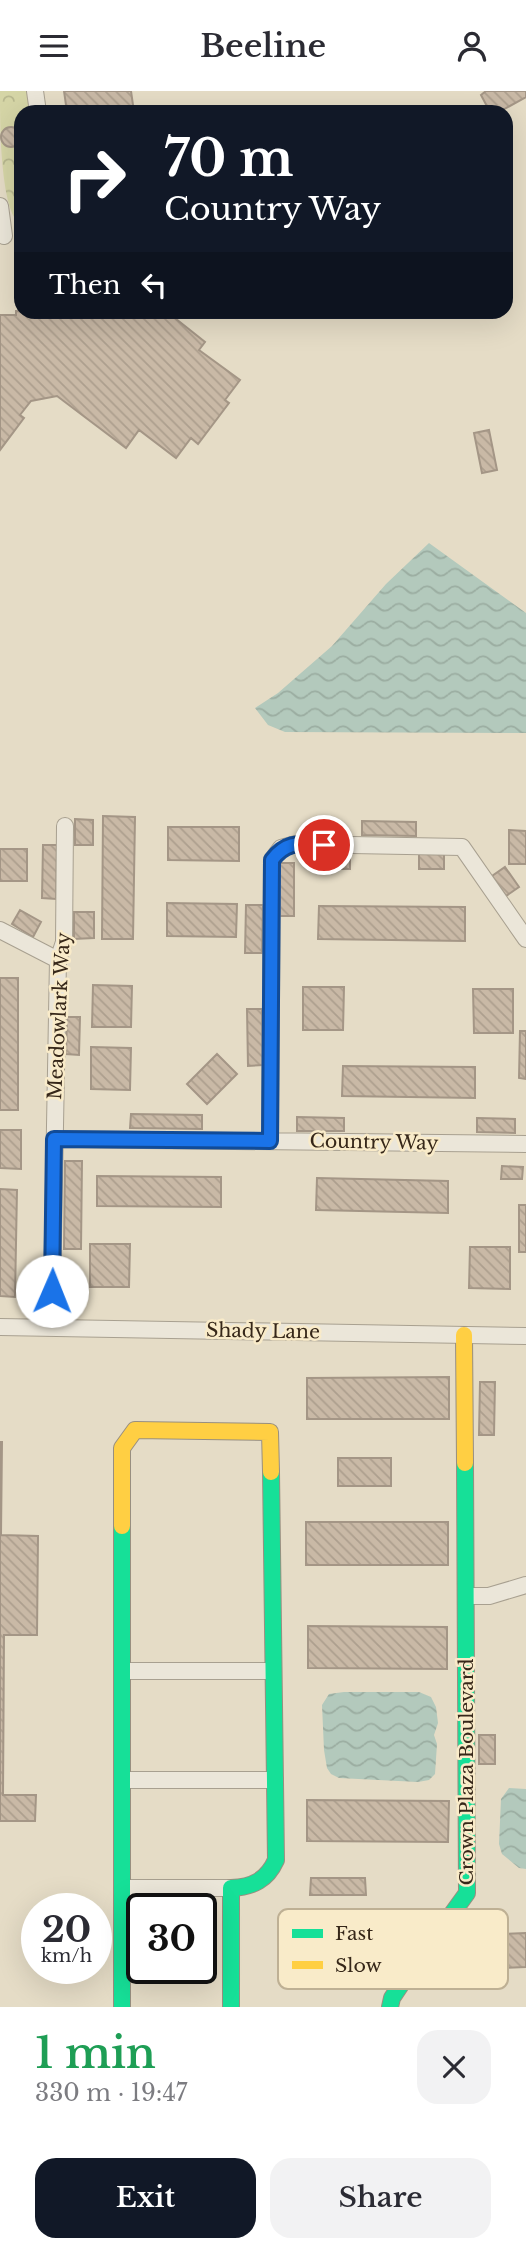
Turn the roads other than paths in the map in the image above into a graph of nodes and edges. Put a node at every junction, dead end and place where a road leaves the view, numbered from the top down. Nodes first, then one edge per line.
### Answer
1 (0, 206) edge
2 (4, 236) dead end
3 (65, 825) dead end
4 (0, 930) edge
5 (526, 939) edge
6 (58, 960) junction
7 (54, 1139) junction
8 (270, 1141) junction
9 (526, 1144) edge
10 (52, 1291) dead end
11 (0, 1327) edge
12 (464, 1335) junction
13 (526, 1336) edge
14 (526, 1585) edge
15 (466, 1596) junction
16 (122, 1671) junction
17 (273, 1671) junction
18 (122, 1780) junction
19 (275, 1780) junction
20 (122, 1888) junction
21 (231, 1888) junction
22 (455, 1909) edge
23 (398, 1989) edge
24 (122, 2007) edge
25 (231, 2007) edge
26 (390, 2007) edge

1 - 2 street
3 - 6 street, Meadowlark Way
4 - 6 street
5 - 8 street
6 - 7 street, Meadowlark Way
7 - 8 street, Country Way
7 - 10 street, Meadowlark Way
8 - 9 street, Country Way
11 - 12 street, Shady Lane
12 - 13 street, Shady Lane
12 - 15 street, Crown Plaza Boulevard
14 - 15 street
15 - 22 street, Crown Plaza Boulevard
16 - 17 street
16 - 17 street
16 - 18 street
17 - 19 street
18 - 19 street
18 - 20 street
19 - 21 street
20 - 21 street
20 - 24 street
21 - 25 street
23 - 26 street, Crown Plaza Boulevard

